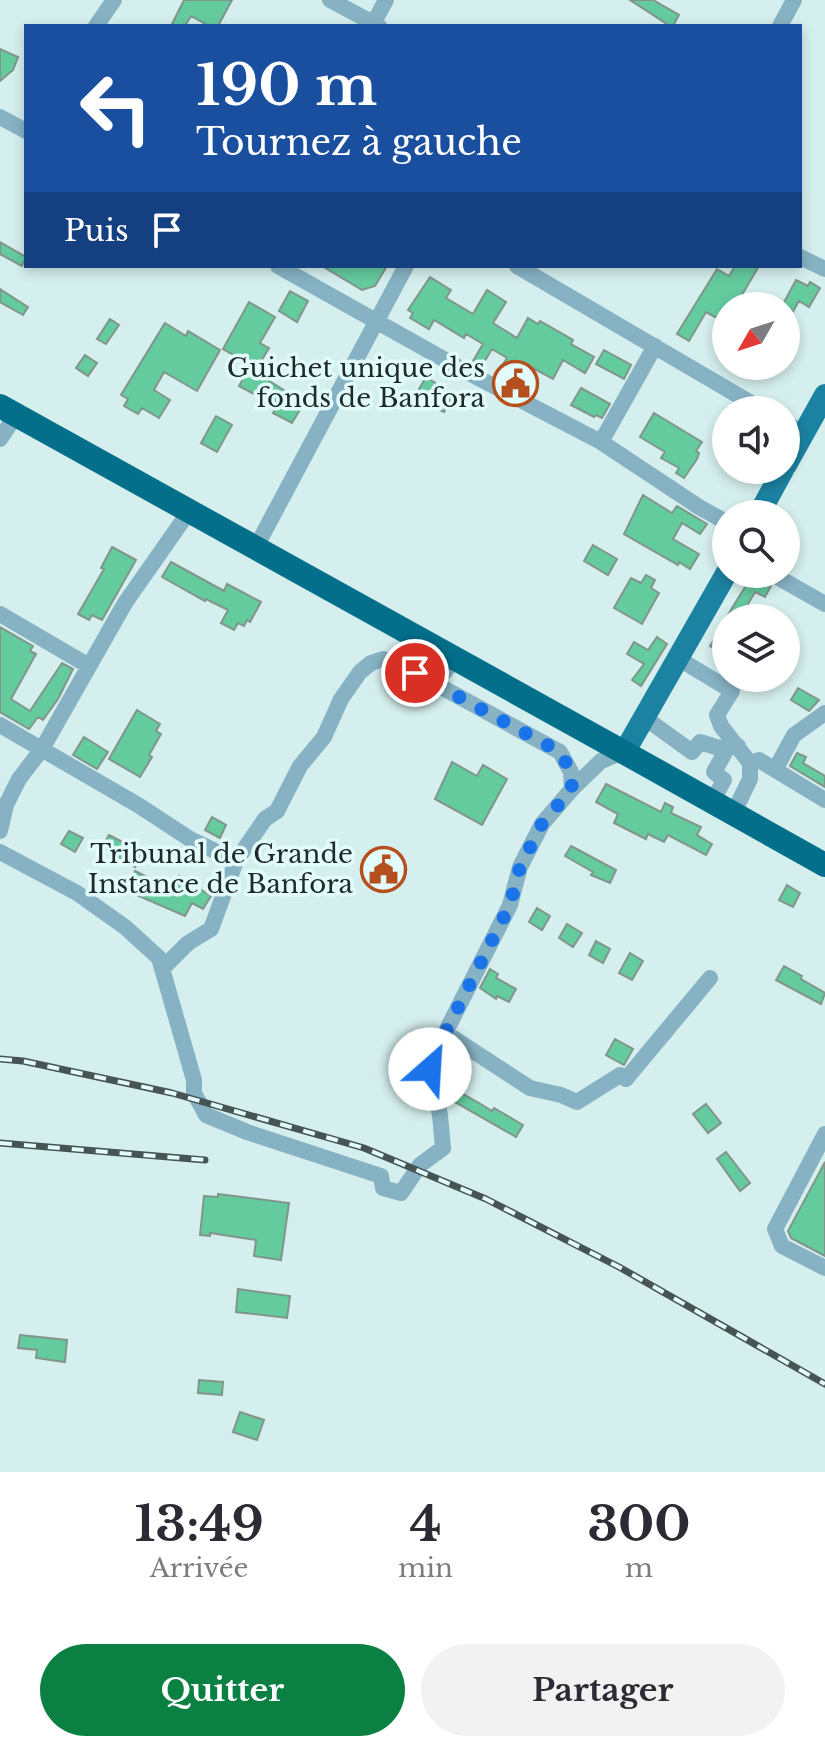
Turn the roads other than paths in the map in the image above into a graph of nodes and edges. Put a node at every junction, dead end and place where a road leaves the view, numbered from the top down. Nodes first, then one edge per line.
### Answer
1 (114, 0) edge
2 (330, 0) edge
3 (386, 0) edge
4 (794, 0) edge
5 (97, 24) edge
6 (373, 24) edge
7 (375, 24) edge
8 (781, 24) edge
9 (0, 117) edge
10 (24, 130) edge
11 (802, 258) edge
12 (282, 268) edge
13 (405, 268) edge
14 (520, 268) edge
15 (825, 269) edge
16 (378, 321) junction
17 (655, 346) junction
18 (825, 395) edge
19 (739, 396) edge
20 (8, 410) edge
21 (800, 423) edge
22 (0, 439) edge
23 (601, 442) junction
24 (188, 513) junction
25 (712, 514) edge
26 (256, 547) junction
27 (718, 588) edge
28 (797, 588) edge
29 (825, 604) edge
30 (0, 614) edge
31 (457, 658) junction
32 (679, 659) junction
33 (89, 666) junction
34 (434, 683) junction
35 (825, 713) edge
36 (645, 718) junction
37 (0, 725) edge
38 (733, 747) junction
39 (42, 749) junction
40 (625, 751) junction
41 (750, 763) junction
42 (775, 770) junction
43 (572, 789) junction
44 (825, 800) edge
45 (722, 808) junction
46 (0, 831) edge
47 (0, 852) edge
48 (823, 859) edge
49 (236, 861) junction
50 (163, 968) junction
51 (710, 978) dead end
52 (447, 1034) junction
53 (825, 1134) edge
54 (825, 1268) edge

1 - 5 street
2 - 6 street
3 - 7 street
4 - 8 street
9 - 10 street
11 - 15 street
12 - 16 street
13 - 16 street
14 - 17 street
16 - 23 street
16 - 26 street
17 - 19 street
17 - 23 street
18 - 21 main road
20 - 22 street
20 - 24 highway
23 - 25 street
24 - 26 highway
24 - 33 street
26 - 31 highway
27 - 32 main road
28 - 29 street
30 - 33 street
31 - 34 street
31 - 40 highway
32 - 36 main road
32 - 38 street
33 - 39 street
34 - 43 street
34 - 49 street
35 - 42 street
36 - 38 street
36 - 40 main road
37 - 39 street
38 - 41 street
38 - 45 street
39 - 46 street
39 - 49 street
40 - 43 street
40 - 45 highway
41 - 42 street
41 - 45 street
42 - 44 street
43 - 52 street
45 - 48 highway
47 - 50 street
49 - 50 street
50 - 52 street
51 - 52 street
53 - 54 street

